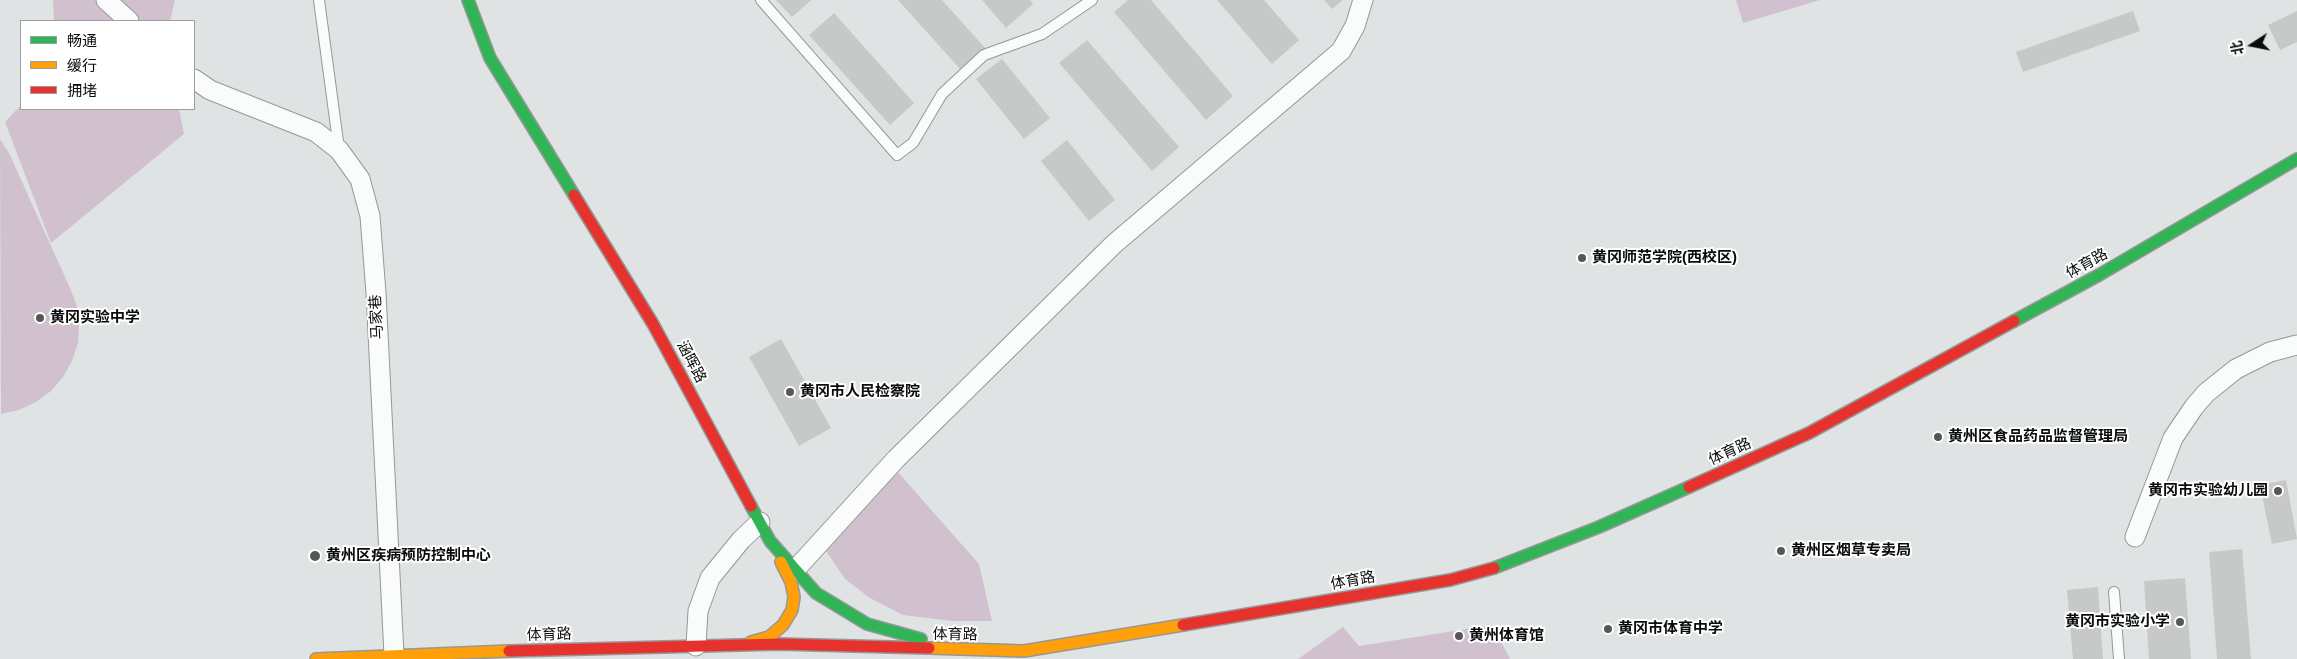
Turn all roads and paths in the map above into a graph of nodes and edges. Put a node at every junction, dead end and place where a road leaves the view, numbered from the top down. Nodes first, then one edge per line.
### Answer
1 (106, 0) edge
2 (319, 0) edge
3 (468, 0) edge
4 (761, 0) edge
5 (1092, 0) edge
6 (1363, 0) edge
7 (128, 20) edge
8 (195, 80) edge
9 (339, 150) junction
10 (2297, 159) edge
11 (2297, 345) edge
12 (760, 522) junction
13 (2135, 538) dead end
14 (770, 541) junction
15 (795, 570) junction
16 (2114, 592) dead end
17 (741, 644) junction
18 (696, 646) junction
19 (964, 650) junction
20 (394, 655) junction
21 (316, 659) edge
22 (973, 659) edge
23 (2118, 659) edge

1 - 7 street
2 - 9 lane
3 - 12 street, 涵晖路
4 - 5 lane
6 - 15 street
8 - 9 street, 马家巷
9 - 20 street, 马家巷
10 - 19 street, 体育路
11 - 13 street
12 - 14 street, 涵晖路
12 - 18 street
14 - 15 street, 涵晖路
14 - 17 street
15 - 19 street, 涵晖路
16 - 23 lane
17 - 18 street, 体育路
17 - 19 street, 体育路
18 - 20 street, 体育路
19 - 22 street
20 - 21 street, 体育路

